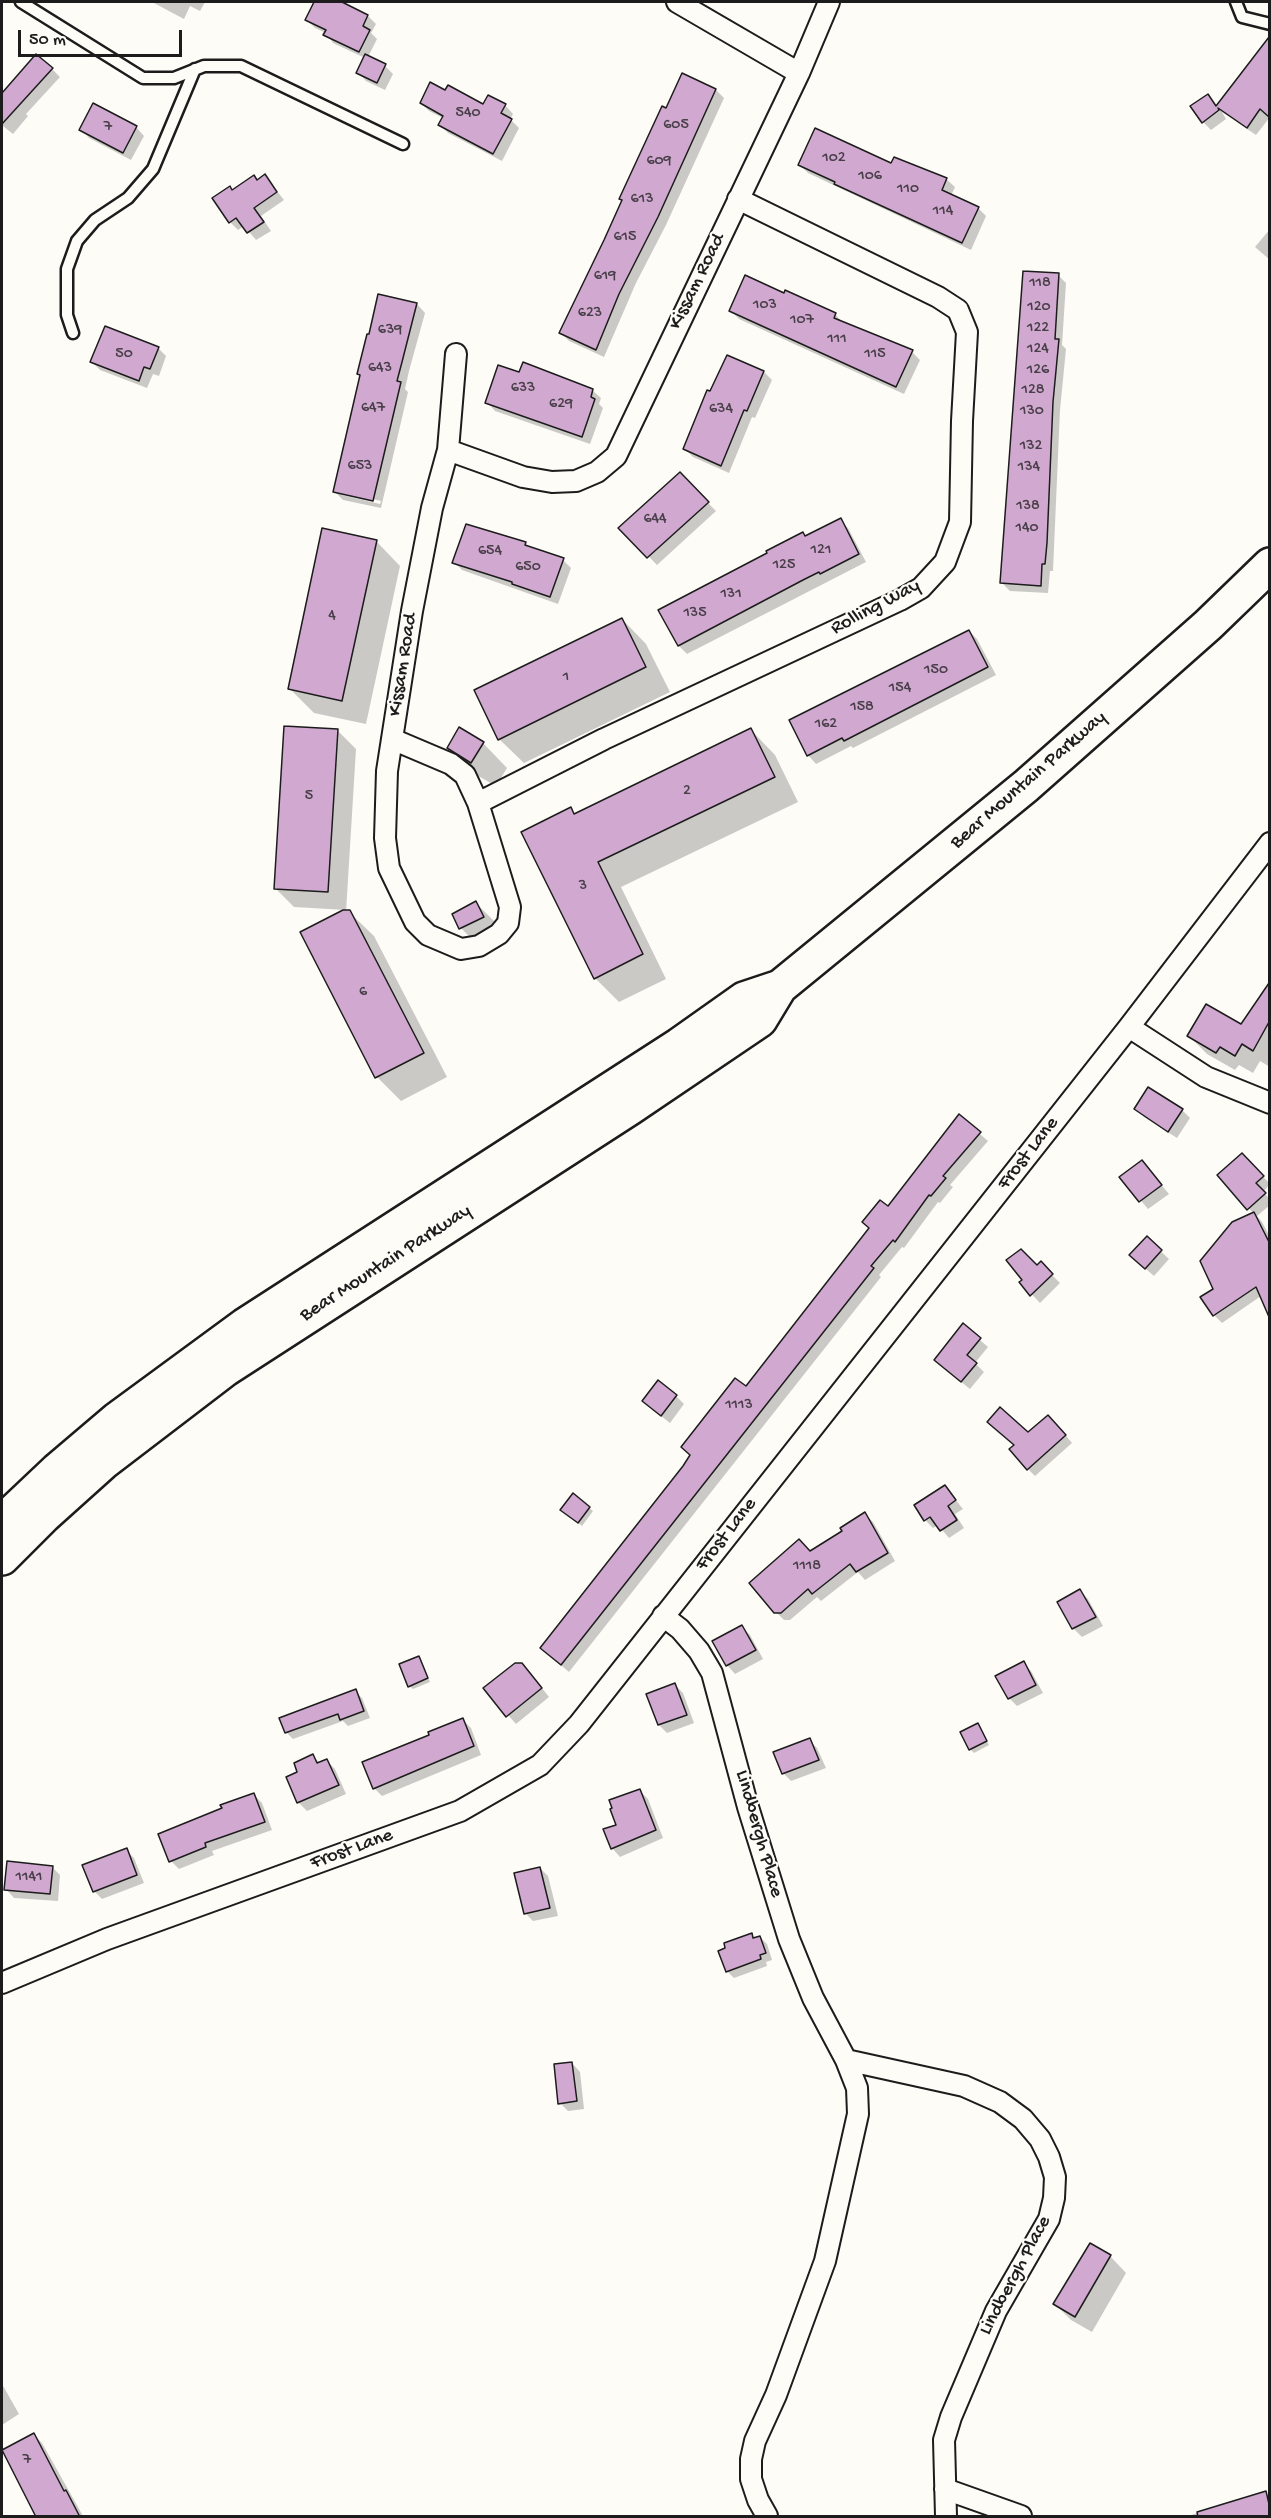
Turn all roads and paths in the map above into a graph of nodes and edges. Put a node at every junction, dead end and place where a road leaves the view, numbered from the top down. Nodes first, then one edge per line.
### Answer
1 (21, 2) edge
2 (677, 2) edge
3 (829, 2) edge
4 (1236, 2) edge
5 (1269, 24) edge
6 (195, 69) junction
7 (799, 73) junction
8 (403, 144) dead end
9 (738, 199) junction
10 (73, 333) dead end
11 (456, 354) dead end
12 (448, 450) junction
13 (1269, 565) edge
14 (392, 739) junction
15 (478, 803) junction
16 (1269, 843) edge
17 (780, 987) junction
18 (1129, 1027) junction
19 (1269, 1103) edge
20 (2, 1522) edge
21 (2, 1558) edge
22 (663, 1616) junction
23 (2, 1983) edge
24 (846, 2060) junction
25 (945, 2489) junction
26 (767, 2517) edge
27 (946, 2517) edge
28 (1021, 2517) edge

1 - 6 lane
2 - 7 street
3 - 7 street, Kissam Road
4 - 5 lane
6 - 8 lane
6 - 10 lane
7 - 9 street, Kissam Road
9 - 12 street, Kissam Road
9 - 15 street, Rolling Way
11 - 12 street, Kissam Road
12 - 14 street, Kissam Road
13 - 17 highway, Bear Mountain Parkway
14 - 15 street
14 - 15 street, Kissam Road
16 - 18 street, Frost Lane
17 - 20 highway, Bear Mountain Parkway
17 - 21 highway, Bear Mountain Parkway
18 - 19 street
18 - 22 street, Frost Lane
22 - 23 street, Frost Lane
22 - 24 street, Lindbergh Place
24 - 25 street, Lindbergh Place
24 - 26 street, Lindbergh Place
25 - 27 street, Lindbergh Place
25 - 28 street

